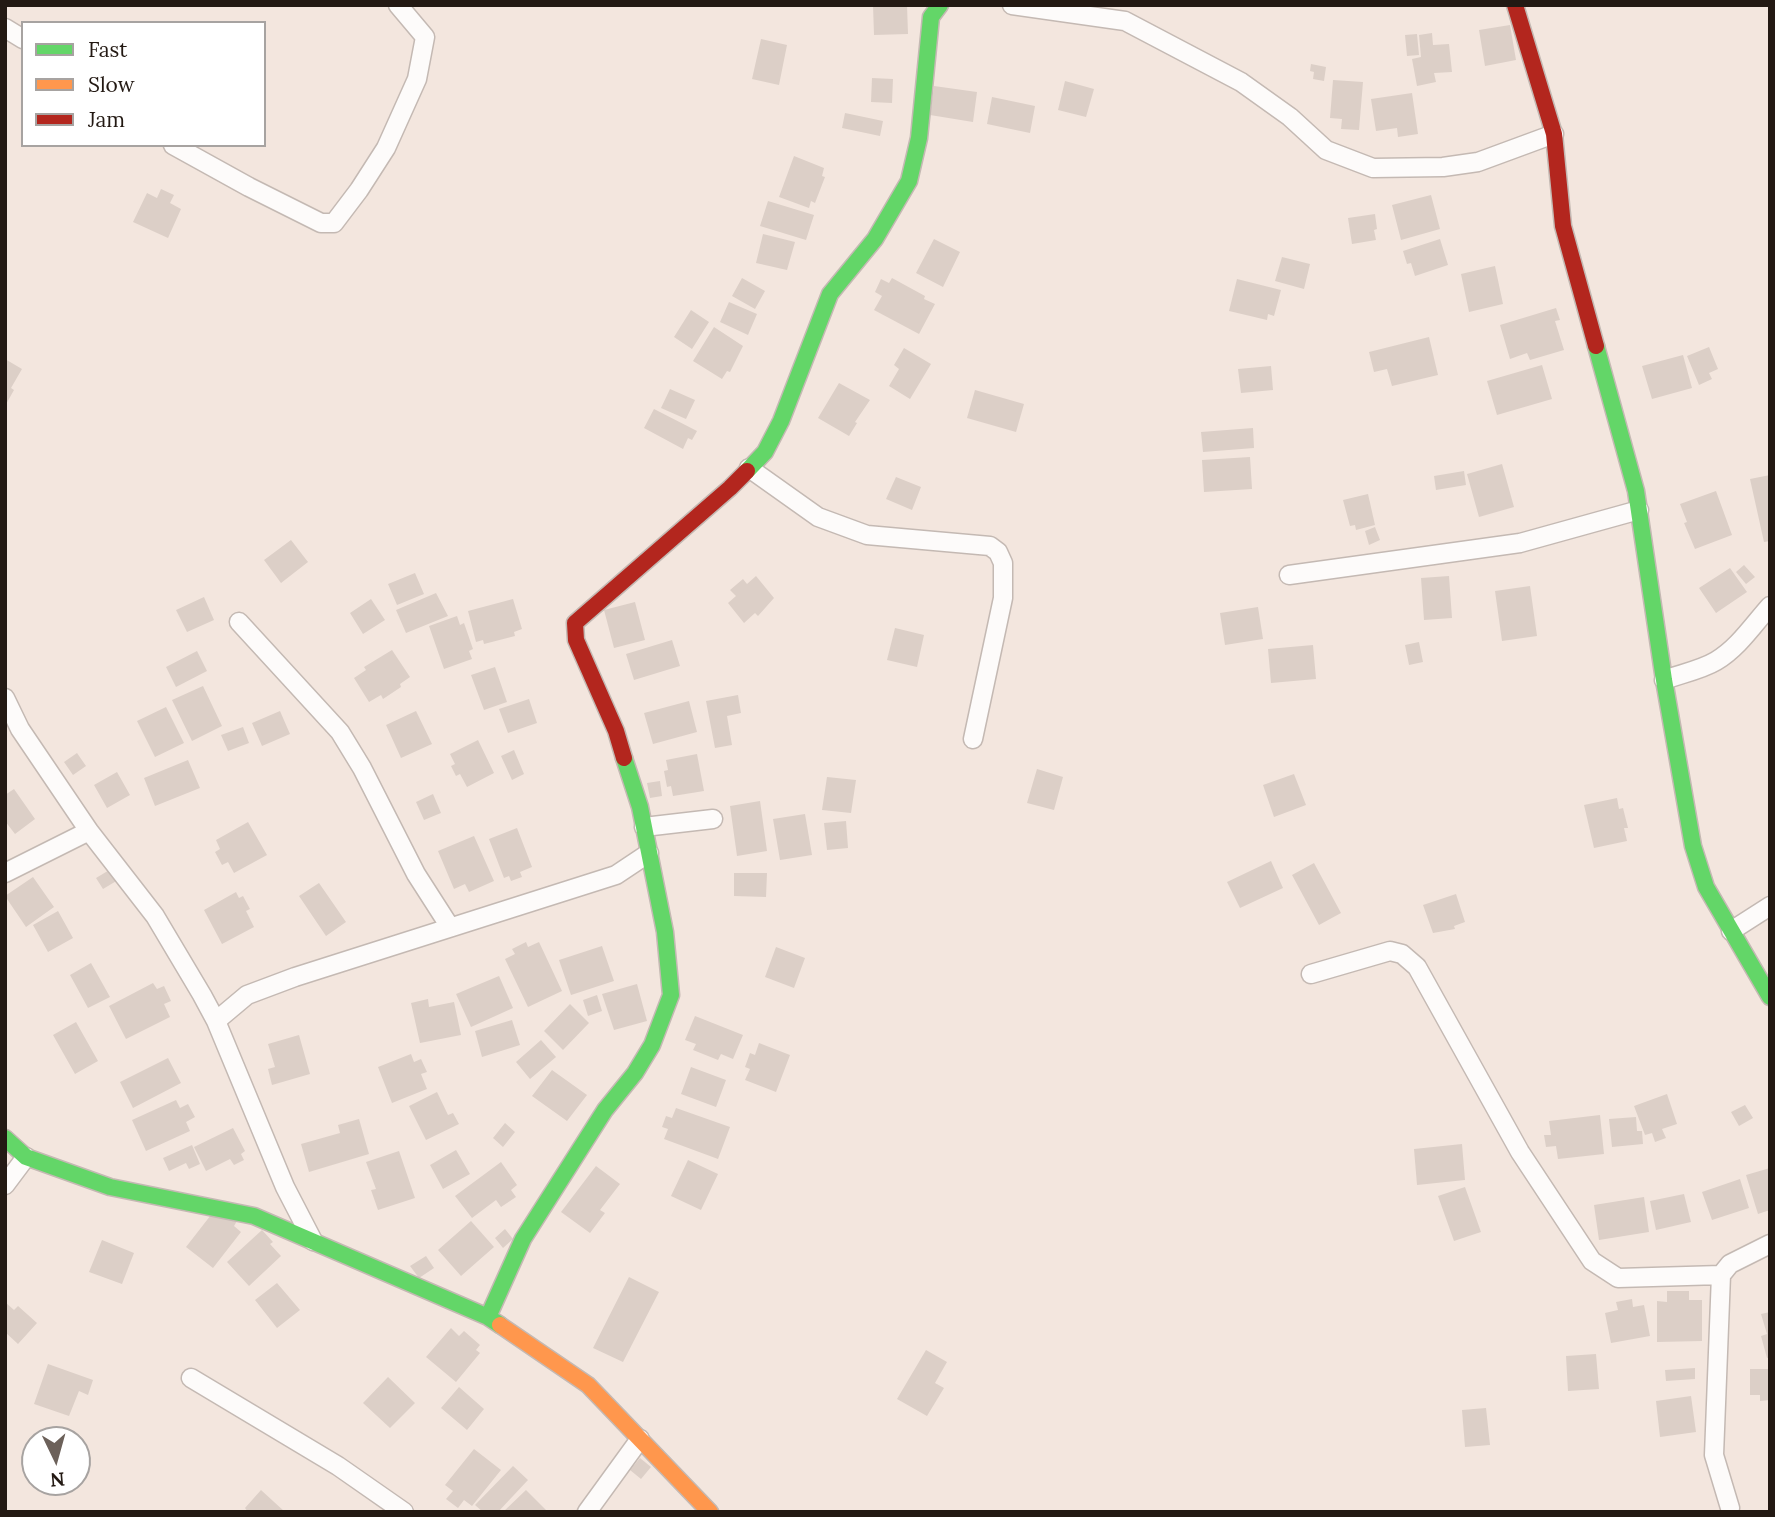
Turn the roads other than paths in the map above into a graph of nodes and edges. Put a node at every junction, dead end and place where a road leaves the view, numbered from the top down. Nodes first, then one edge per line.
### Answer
1 (398, 5) edge
2 (940, 5) edge
3 (1012, 5) edge
4 (1515, 5) edge
5 (5, 28) edge
6 (21, 38) edge
7 (1554, 134) junction
8 (177, 147) edge
9 (749, 468) junction
10 (1639, 510) junction
11 (1289, 575) dead end
12 (1770, 606) edge
13 (239, 622) dead end
14 (1664, 680) junction
15 (5, 698) edge
16 (973, 739) dead end
17 (713, 820) dead end
18 (644, 827) junction
19 (89, 831) junction
20 (649, 853) junction
21 (5, 873) edge
22 (1770, 906) edge
23 (450, 927) junction
24 (1731, 931) junction
25 (1311, 974) dead end
26 (1770, 997) edge
27 (216, 1021) junction
28 (5, 1138) edge
29 (26, 1157) junction
30 (5, 1185) edge
31 (313, 1241) junction
32 (1770, 1244) edge
33 (1721, 1275) junction
34 (488, 1317) junction
35 (191, 1378) dead end
36 (640, 1439) junction
37 (1730, 1508) dead end
38 (404, 1512) edge
39 (587, 1512) edge
40 (710, 1512) edge

1 - 8 street
2 - 9 street
3 - 7 street
4 - 7 street
5 - 6 street
7 - 10 street
9 - 16 street
9 - 18 street
10 - 11 street
10 - 14 street
12 - 14 street
13 - 23 street
14 - 24 street
15 - 19 street
17 - 18 street
18 - 20 street
19 - 21 street
19 - 27 street
20 - 23 street
20 - 34 street
22 - 24 street
23 - 27 street
24 - 26 street
25 - 33 street
27 - 31 street
28 - 29 street
29 - 30 street
29 - 31 street
31 - 34 street
32 - 33 street
33 - 37 street
34 - 36 street
35 - 38 street
36 - 39 street
36 - 40 street

